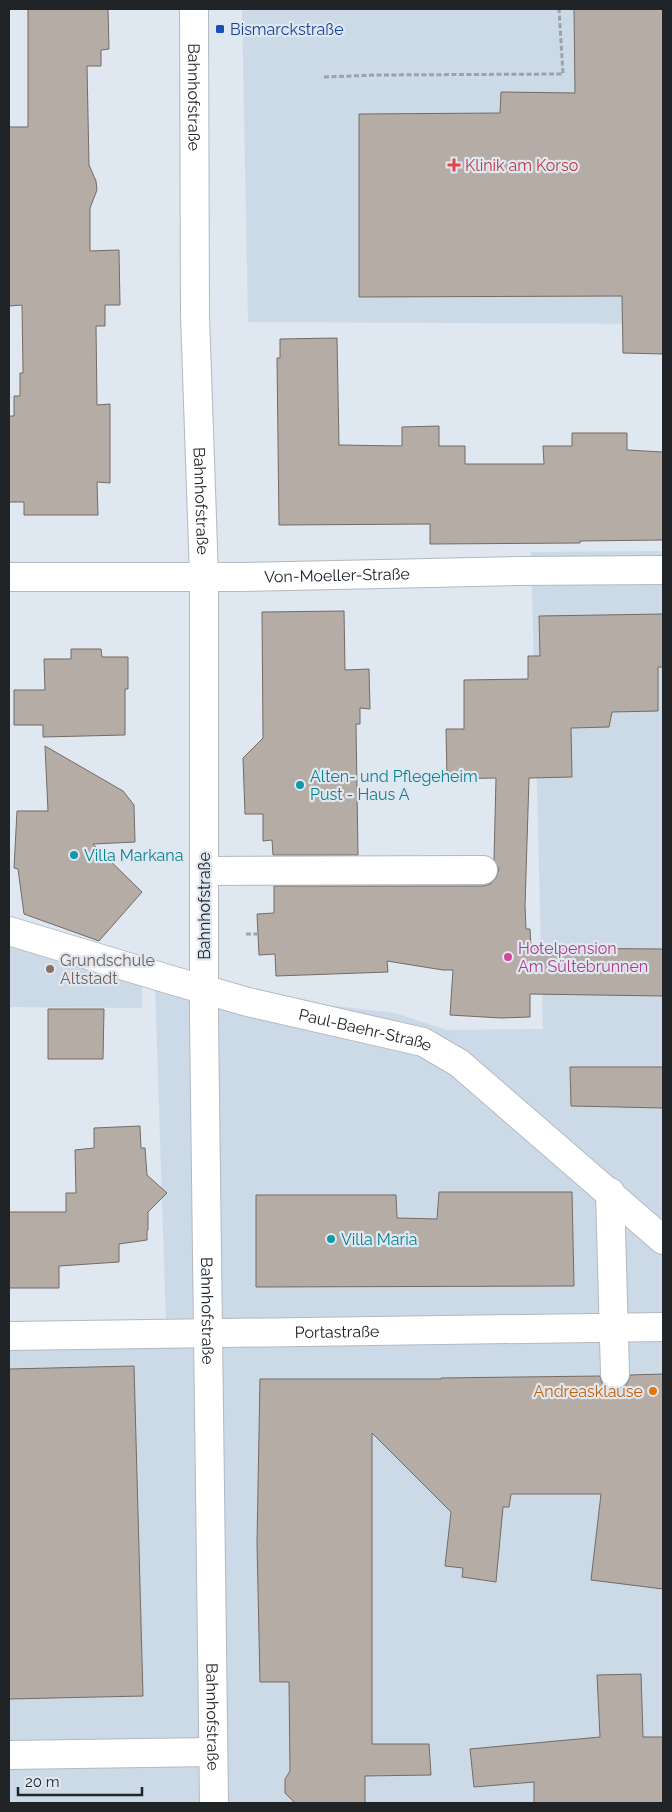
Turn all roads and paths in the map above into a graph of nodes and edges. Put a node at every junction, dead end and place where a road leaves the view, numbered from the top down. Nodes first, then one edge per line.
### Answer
1 (194, 9) edge
2 (559, 9) edge
3 (324, 77) dead end
4 (663, 570) edge
5 (9, 576) edge
6 (204, 577) junction
7 (483, 870) dead end
8 (204, 871) junction
9 (9, 931) edge
10 (246, 934) dead end
11 (257, 934) dead end
12 (204, 990) junction
13 (610, 1192) junction
14 (663, 1240) edge
15 (614, 1327) junction
16 (663, 1327) edge
17 (208, 1332) junction
18 (9, 1336) edge
19 (615, 1374) dead end
20 (213, 1752) junction
21 (9, 1755) edge
22 (214, 1803) edge

1 - 6 street, Bahnhofstraße
2 - 3 path
4 - 6 street, Von-Moeller-Straße
5 - 6 street, Von-Moeller-Straße
6 - 8 street, Bahnhofstraße
7 - 8 street
8 - 12 street, Bahnhofstraße
9 - 12 street, Paul-Baehr-Straße
10 - 11 path
12 - 13 street, Paul-Baehr-Straße
12 - 17 street, Bahnhofstraße
13 - 14 street, Paul-Baehr-Straße
13 - 15 street
15 - 16 street, Portastraße
15 - 17 street, Portastraße
15 - 19 street
17 - 18 street, Portastraße
17 - 20 street, Bahnhofstraße
20 - 21 street
20 - 22 street, Bahnhofstraße

